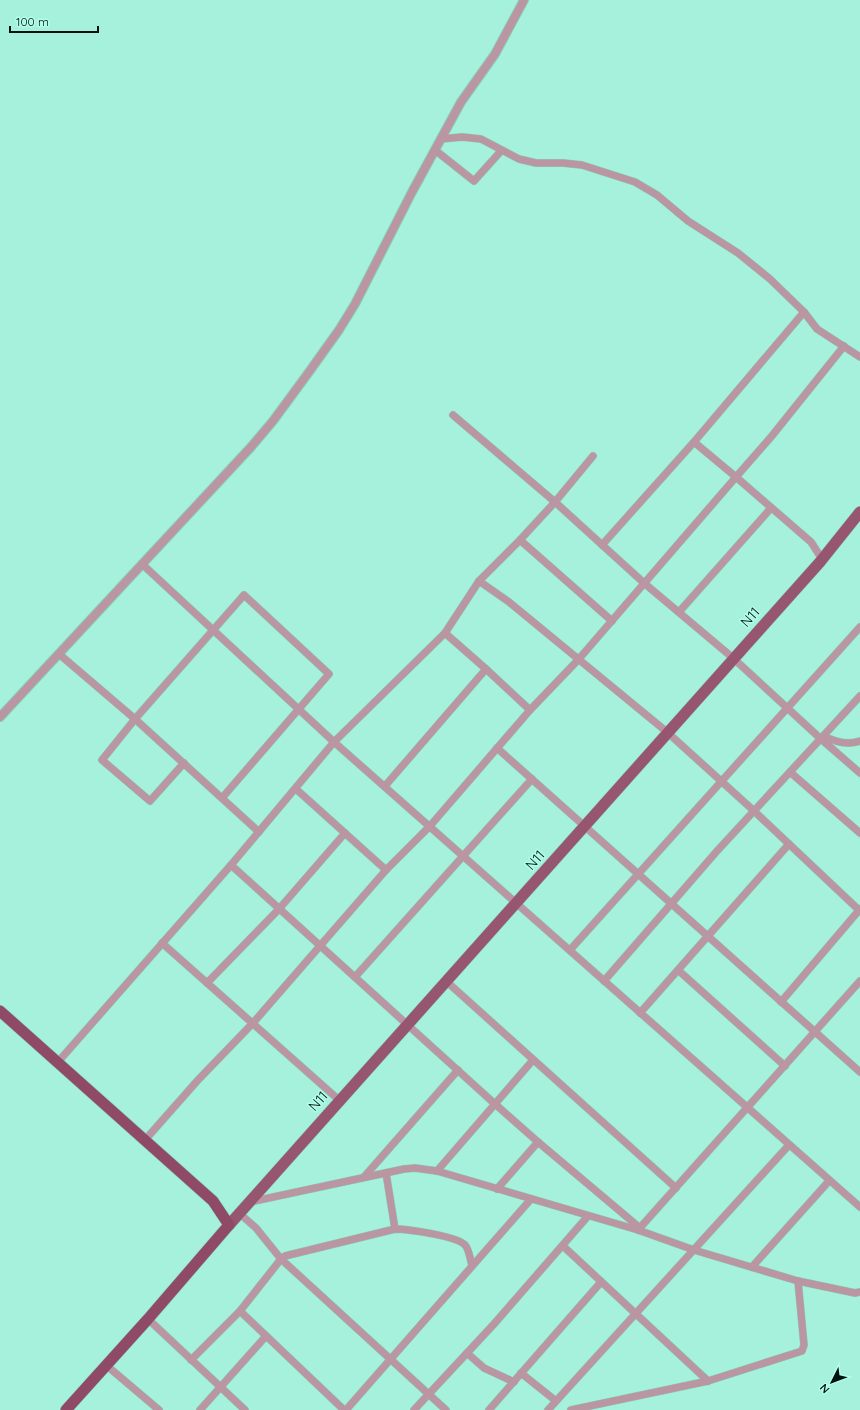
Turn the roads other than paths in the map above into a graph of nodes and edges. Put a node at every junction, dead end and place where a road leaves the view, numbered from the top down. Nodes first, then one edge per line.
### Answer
1 (524, 0) edge
2 (441, 139) junction
3 (435, 150) junction
4 (501, 150) junction
5 (804, 312) junction
6 (844, 346) junction
7 (860, 357) edge
8 (453, 414) dead end
9 (694, 442) junction
10 (593, 456) dead end
11 (736, 477) junction
12 (555, 502) junction
13 (771, 508) junction
14 (860, 512) edge
15 (520, 540) junction
16 (602, 545) junction
17 (822, 559) junction
18 (142, 564) junction
19 (479, 581) junction
20 (644, 583) junction
21 (679, 612) junction
22 (612, 621) junction
23 (860, 627) edge
24 (213, 630) junction
25 (445, 633) junction
26 (59, 654) junction
27 (733, 658) junction
28 (578, 660) junction
29 (486, 669) junction
30 (860, 696) edge
31 (788, 708) junction
32 (299, 710) junction
33 (530, 710) junction
34 (0, 717) edge
35 (135, 719) junction
36 (667, 732) junction
37 (822, 738) junction
38 (860, 741) edge
39 (334, 742) junction
40 (497, 748) junction
41 (184, 763) junction
42 (790, 772) junction
43 (860, 773) edge
44 (532, 779) junction
45 (721, 782) junction
46 (385, 786) junction
47 (296, 789) junction
48 (222, 798) junction
49 (753, 810) junction
50 (430, 826) junction
51 (584, 827) junction
52 (259, 832) junction
53 (345, 833) junction
54 (860, 833) edge
55 (789, 844) junction
56 (462, 855) junction
57 (231, 865) junction
58 (386, 870) junction
59 (638, 875) junction
60 (516, 902) junction
61 (671, 904) junction
62 (280, 909) junction
63 (860, 910) edge
64 (708, 937) junction
65 (162, 943) junction
66 (321, 946) junction
67 (570, 950) junction
68 (678, 970) junction
69 (355, 977) junction
70 (446, 981) junction
71 (604, 981) junction
72 (860, 981) edge
73 (207, 983) junction
74 (781, 1002) junction
75 (0, 1011) edge
76 (640, 1012) junction
77 (253, 1023) junction
78 (408, 1024) junction
79 (815, 1031) junction
80 (533, 1060) junction
81 (58, 1062) junction
82 (785, 1066) junction
83 (458, 1070) junction
84 (860, 1072) edge
85 (340, 1100) junction
86 (495, 1104) junction
87 (747, 1108) junction
88 (145, 1140) junction
89 (538, 1142) junction
90 (789, 1145) junction
91 (437, 1171) junction
92 (386, 1173) junction
93 (364, 1177) junction
94 (829, 1181) junction
95 (676, 1188) junction
96 (497, 1189) junction
97 (531, 1199) junction
98 (248, 1203) junction
99 (860, 1207) edge
100 (239, 1212) junction
101 (588, 1216) junction
102 (229, 1225) junction
103 (395, 1229) junction
104 (639, 1229) junction
105 (563, 1246) junction
106 (694, 1250) junction
107 (281, 1259) junction
108 (472, 1265) junction
109 (752, 1267) junction
110 (798, 1281) junction
111 (601, 1282) junction
112 (860, 1292) edge
113 (240, 1311) junction
114 (636, 1314) junction
115 (148, 1319) junction
116 (266, 1336) junction
117 (467, 1353) junction
118 (191, 1360) junction
119 (391, 1360) junction
120 (106, 1365) junction
121 (521, 1373) junction
122 (708, 1381) junction
123 (514, 1382) junction
124 (220, 1387) junction
125 (429, 1394) junction
126 (556, 1401) junction
127 (70, 1409) edge
128 (159, 1410) edge
129 (200, 1410) edge
130 (245, 1410) edge
131 (345, 1410) edge
132 (414, 1410) edge
133 (446, 1410) edge
134 (489, 1410) edge
135 (548, 1410) edge
136 (571, 1410) edge

1 - 2 street
2 - 3 street
2 - 4 street
3 - 4 street
3 - 18 street
4 - 5 street
5 - 6 street
5 - 9 street
6 - 7 street
6 - 11 street
8 - 12 street
9 - 11 street
9 - 16 street
10 - 12 street
11 - 13 street
11 - 20 street
12 - 15 street
12 - 16 street
13 - 17 street
13 - 21 street
14 - 17 main road, N11
15 - 19 street
15 - 22 street
16 - 20 street
17 - 27 main road, N11
18 - 24 street
18 - 26 street
19 - 25 street
19 - 28 street
20 - 21 street
20 - 22 street
21 - 27 street
22 - 28 street
23 - 31 street
24 - 32 street
24 - 32 street
24 - 35 street
25 - 29 street
25 - 39 street
26 - 34 street
26 - 35 street
27 - 31 street
27 - 36 main road, N11
28 - 33 street
28 - 36 street
29 - 33 street
29 - 46 street
30 - 37 street
31 - 37 street
31 - 45 street
32 - 39 street
32 - 48 street
33 - 40 street
35 - 41 street
35 - 41 street
36 - 45 street
36 - 51 main road, N11
37 - 38 street
37 - 42 street
37 - 43 street
39 - 46 street
39 - 47 street
40 - 44 street
40 - 50 street
41 - 48 street
42 - 49 street
42 - 54 street
44 - 51 street
44 - 56 street
45 - 49 street
45 - 59 street
46 - 50 street
47 - 52 street
47 - 53 street
48 - 52 street
49 - 55 street
49 - 61 street
50 - 56 street
50 - 58 street
51 - 59 street
51 - 60 main road, N11
52 - 57 street
53 - 58 street
53 - 62 street
55 - 63 street
55 - 64 street
56 - 60 street
56 - 69 street
57 - 62 street
57 - 65 street
58 - 66 street
59 - 61 street
59 - 67 street
60 - 67 street
60 - 70 main road, N11
61 - 64 street
61 - 71 street
62 - 66 street
62 - 73 street
63 - 74 street
64 - 68 street
64 - 74 street
65 - 73 street
65 - 81 street
66 - 69 street
66 - 77 street
67 - 71 street
68 - 76 street
68 - 82 street
69 - 78 street
70 - 78 main road, N11
70 - 80 street
71 - 76 street
72 - 79 street
73 - 77 street
74 - 79 street
75 - 81 highway
76 - 87 street
77 - 85 street
77 - 88 street
78 - 83 street
78 - 85 main road, N11
79 - 82 street
79 - 84 street
80 - 86 street
80 - 95 street
81 - 88 highway
82 - 87 street
83 - 86 street
83 - 93 street
85 - 98 main road, N11
86 - 89 street
86 - 91 street
87 - 90 street
87 - 95 street
88 - 102 highway
89 - 96 street
89 - 104 street
90 - 94 street
90 - 106 street
91 - 92 street
91 - 96 street
92 - 93 street
92 - 103 street
93 - 98 street
94 - 99 street
94 - 109 street
95 - 104 street
96 - 97 street
97 - 101 street
97 - 108 street
98 - 100 main road, N11
100 - 102 main road, N11
100 - 107 street
101 - 104 street
101 - 105 street
102 - 115 highway
103 - 107 street
103 - 108 street
104 - 106 street
105 - 111 street
105 - 117 street
106 - 109 street
106 - 114 street
107 - 113 street
107 - 119 street
108 - 119 street
109 - 110 street
110 - 112 street
110 - 122 street
111 - 114 street
111 - 121 street
113 - 116 street
113 - 118 street
114 - 122 street
114 - 126 street
115 - 118 street
115 - 120 highway
116 - 124 street
116 - 131 street
117 - 123 street
117 - 125 street
118 - 124 street
119 - 125 street
119 - 131 street
120 - 127 highway
120 - 128 street
121 - 123 street
121 - 126 street
122 - 136 street
123 - 134 street
124 - 129 street
124 - 130 street
125 - 132 street
125 - 133 street
126 - 135 street

